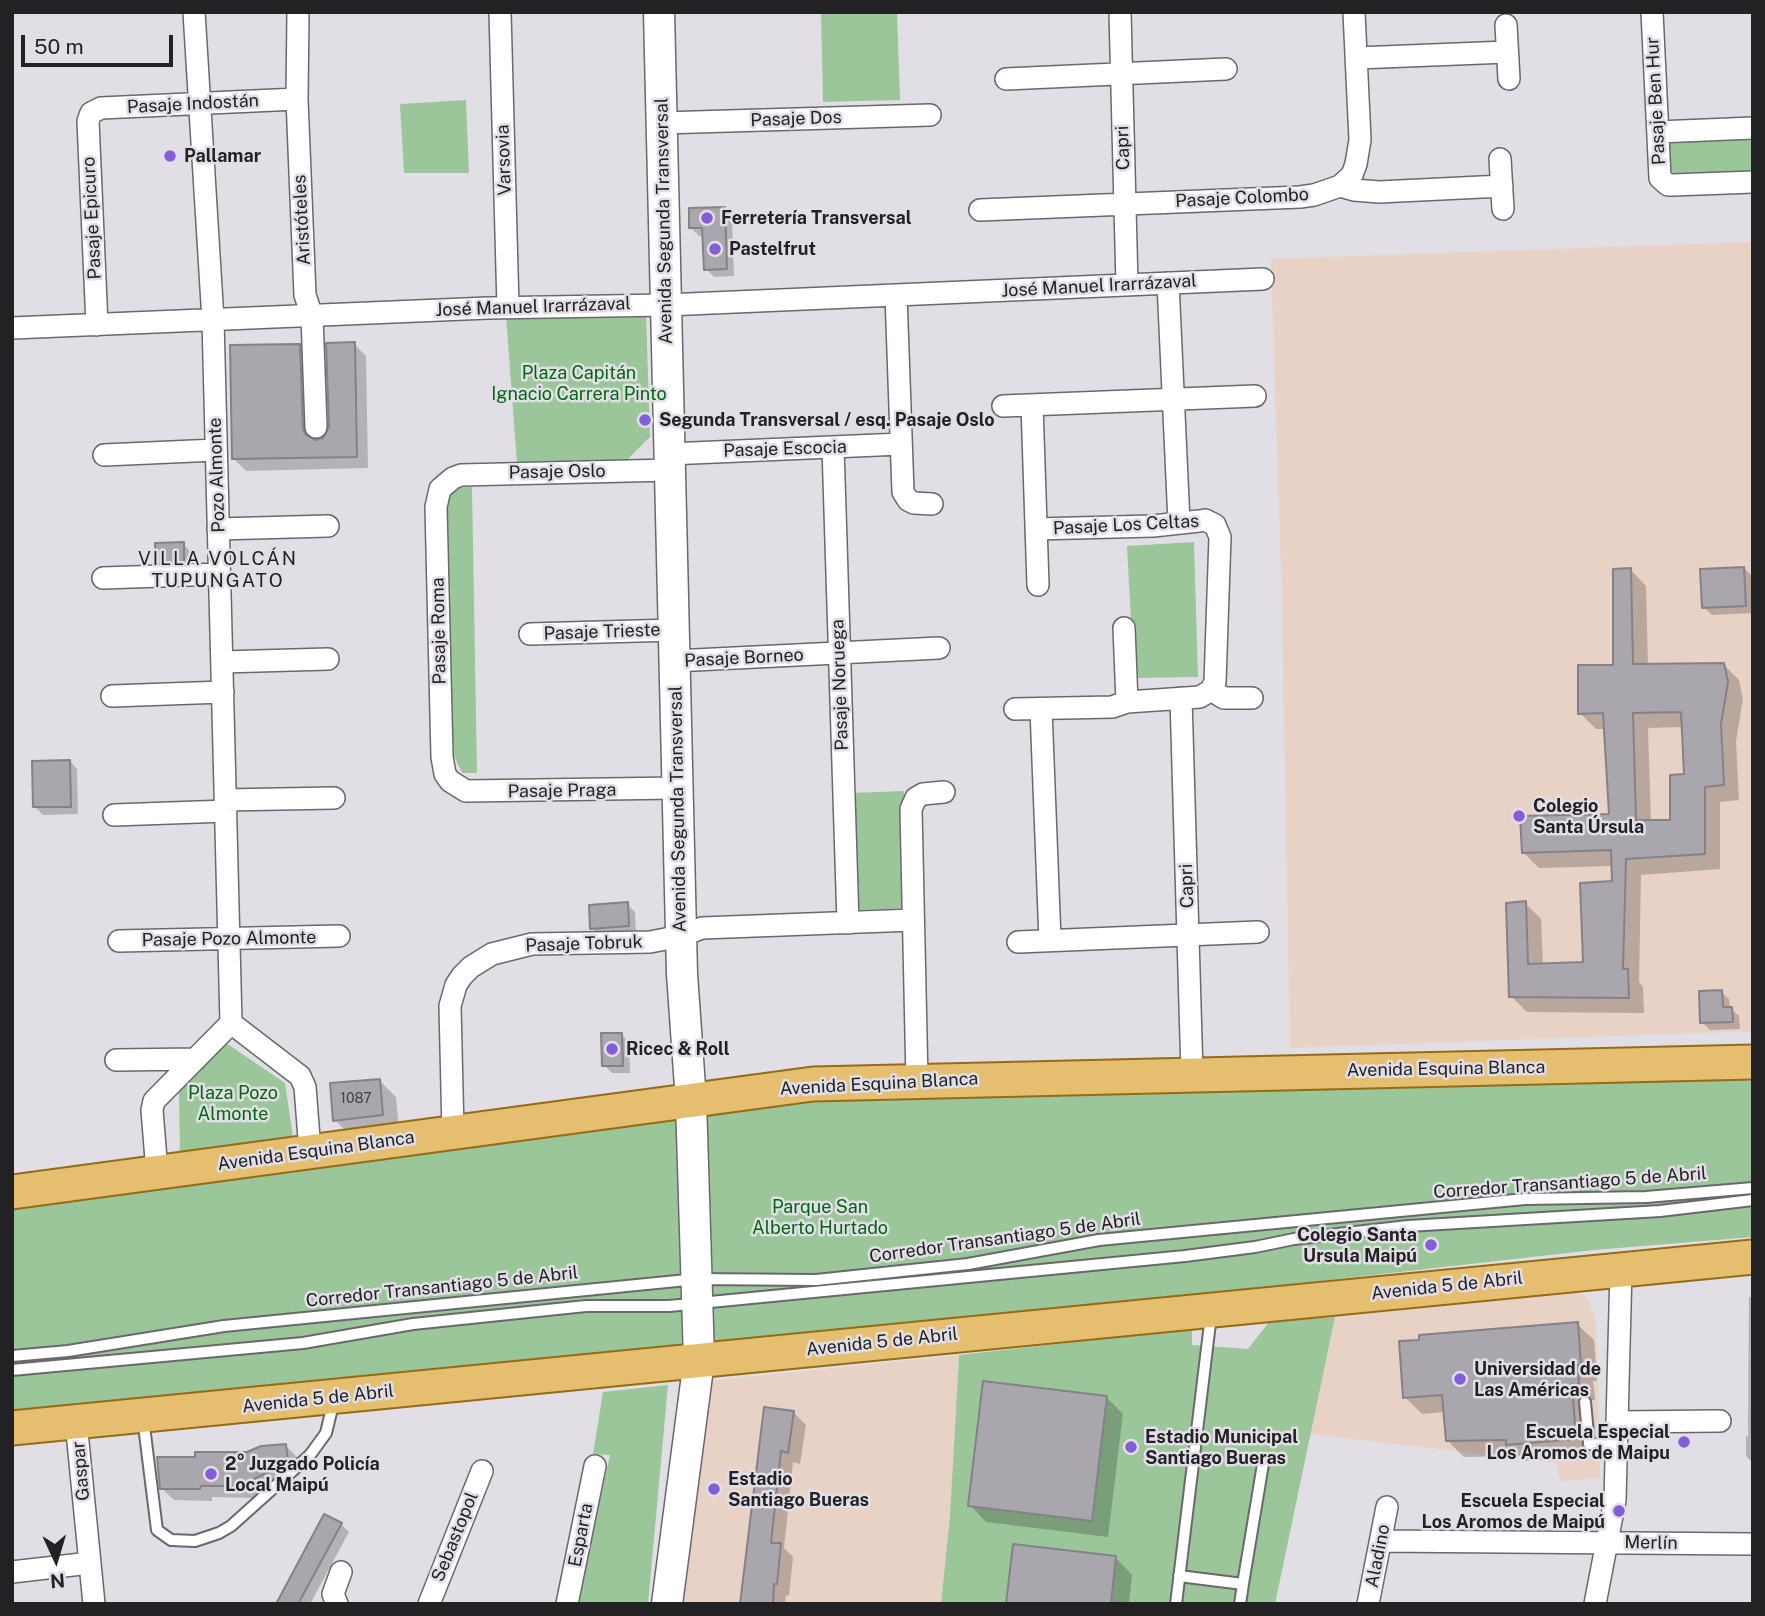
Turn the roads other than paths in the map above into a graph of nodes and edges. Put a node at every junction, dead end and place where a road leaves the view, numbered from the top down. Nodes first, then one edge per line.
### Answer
1 (194, 12) edge
2 (298, 12) edge
3 (500, 12) edge
4 (659, 12) edge
5 (1119, 12) edge
6 (1354, 12) edge
7 (1652, 12) edge
8 (1506, 25) dead end
9 (1507, 52) junction
10 (1357, 58) junction
11 (1226, 69) dead end
12 (1121, 74) junction
13 (1006, 79) dead end
14 (1509, 79) dead end
15 (297, 99) junction
16 (200, 104) junction
17 (91, 113) joint
18 (930, 115) dead end
19 (662, 123) junction
20 (1753, 128) edge
21 (1658, 132) junction
22 (1500, 159) dead end
23 (1753, 182) edge
24 (1340, 186) junction
25 (1502, 186) junction
26 (1125, 204) junction
27 (980, 209) dead end
28 (1503, 209) dead end
29 (1263, 279) dead end
30 (1168, 283) junction
31 (1127, 285) junction
32 (896, 295) junction
33 (666, 305) junction
34 (508, 307) junction
35 (312, 316) junction
36 (213, 320) junction
37 (97, 325) junction
38 (12, 328) edge
39 (1255, 396) dead end
40 (1173, 399) junction
41 (1032, 405) junction
42 (1003, 406) dead end
43 (316, 426) dead end
44 (901, 444) junction
45 (833, 447) junction
46 (216, 450) junction
47 (103, 455) dead end
48 (670, 462) junction
49 (446, 483) joint
50 (933, 504) dead end
51 (1179, 522) junction
52 (328, 526) dead end
53 (218, 529) junction
54 (1037, 529) junction
55 (219, 574) junction
56 (103, 578) dead end
57 (1038, 585) dead end
58 (1124, 628) dead end
59 (674, 630) junction
60 (530, 634) dead end
61 (939, 648) dead end
62 (839, 653) junction
63 (328, 659) dead end
64 (674, 661) junction
65 (222, 662) junction
66 (1211, 690) junction
67 (223, 692) junction
68 (112, 696) dead end
69 (1181, 698) junction
70 (1252, 698) dead end
71 (1127, 702) junction
72 (1015, 709) dead end
73 (1041, 709) junction
74 (450, 781) joint
75 (677, 788) junction
76 (944, 792) dead end
77 (334, 798) dead end
78 (225, 806) junction
79 (114, 815) dead end
80 (913, 920) junction
81 (848, 923) junction
82 (1258, 932) dead end
83 (1188, 934) junction
84 (339, 936) dead end
85 (681, 936) junction
86 (229, 939) junction
87 (1050, 940) junction
88 (119, 941) dead end
89 (1018, 942) dead end
90 (231, 1023) junction
91 (196, 1059) junction
92 (116, 1060) dead end
93 (1753, 1062) edge
94 (1192, 1074) junction
95 (917, 1080) junction
96 (691, 1101) junction
97 (453, 1132) junction
98 (310, 1151) junction
99 (157, 1172) junction
100 (1753, 1188) edge
101 (12, 1192) edge
102 (1753, 1200) edge
103 (1753, 1256) edge
104 (1620, 1269) junction
105 (697, 1291) junction
106 (1212, 1309) junction
107 (12, 1356) edge
108 (699, 1360) junction
109 (12, 1370) edge
110 (334, 1397) junction
111 (1585, 1402) dead end
112 (142, 1416) junction
113 (1720, 1421) dead end
114 (76, 1422) junction
115 (1617, 1422) junction
116 (12, 1428) edge
117 (1616, 1446) junction
118 (1264, 1464) dead end
119 (595, 1466) dead end
120 (482, 1471) dead end
121 (1387, 1507) dead end
122 (1381, 1541) junction
123 (1605, 1542) junction
124 (1753, 1544) edge
125 (90, 1563) junction
126 (12, 1572) edge
127 (341, 1572) dead end
128 (1179, 1576) junction
129 (1243, 1584) junction
130 (94, 1604) edge
131 (337, 1604) edge
132 (429, 1604) edge
133 (567, 1604) edge
134 (667, 1604) edge
135 (1176, 1604) edge
136 (1240, 1604) edge
137 (1368, 1604) edge
138 (1595, 1604) edge

1 - 16 street, Pozo Almonte
2 - 15 street, Aristóteles
3 - 34 street, Varsovia
4 - 19 main road, Avenida Segunda Transversal
5 - 12 street, Capri
6 - 10 street
7 - 21 street, Pasaje Ben Hur
8 - 9 street
9 - 10 street
9 - 14 street
10 - 24 street
11 - 12 street
12 - 13 street
12 - 26 street, Capri
15 - 16 street, Pasaje Indostán
15 - 35 street, Aristóteles
16 - 17 street, Pasaje Indostán
16 - 36 street, Pozo Almonte
17 - 37 street, Pasaje Epicuro
18 - 19 street, Pasaje Dos
19 - 33 main road, Avenida Segunda Transversal
20 - 21 street
21 - 23 street, Pasaje Ben Hur
22 - 25 street
24 - 25 street, Pasaje Colombo
24 - 26 street, Pasaje Colombo
25 - 28 street
26 - 27 street, Pasaje Colombo
26 - 31 street, Capri
29 - 30 street, José Manuel Irarrázaval
30 - 31 street, José Manuel Irarrázaval
30 - 40 street
31 - 32 street, José Manuel Irarrázaval
32 - 33 street, José Manuel Irarrázaval
32 - 44 street
33 - 34 street, José Manuel Irarrázaval
33 - 48 main road, Avenida Segunda Transversal
34 - 35 street, José Manuel Irarrázaval
35 - 36 street, José Manuel Irarrázaval
35 - 43 street, Aristóteles
36 - 37 street, José Manuel Irarrázaval
36 - 46 street, Pozo Almonte
37 - 38 street, José Manuel Irarrázaval
39 - 40 street
40 - 41 street
40 - 51 street
41 - 42 street
41 - 54 street, Pasaje Los Celtas
44 - 45 street, Pasaje Escocia
44 - 50 street
45 - 48 street, Pasaje Escocia
45 - 62 street, Pasaje Noruega
46 - 47 street
46 - 53 street, Pozo Almonte
48 - 49 street, Pasaje Oslo
48 - 59 main road, Avenida Segunda Transversal
49 - 74 street, Pasaje Roma
51 - 54 street, Pasaje Los Celtas
51 - 66 street, Pasaje Los Celtas
52 - 53 street
53 - 55 street, Pozo Almonte
54 - 57 street, Pasaje Los Celtas
55 - 56 street
55 - 65 street, Pozo Almonte
58 - 71 street
59 - 60 street, Pasaje Trieste
59 - 64 main road, Avenida Segunda Transversal
61 - 62 street, Pasaje Borneo
62 - 64 street, Pasaje Borneo
62 - 81 street, Pasaje Noruega
63 - 65 street
64 - 75 main road, Avenida Segunda Transversal
65 - 67 street, Pozo Almonte
66 - 69 street
66 - 70 street
67 - 68 street
67 - 78 street, Pozo Almonte
69 - 71 street
69 - 83 street, Capri
71 - 73 street
72 - 73 street
73 - 87 street
74 - 75 street, Pasaje Praga
75 - 85 main road, Avenida Segunda Transversal
76 - 80 street
77 - 78 street
78 - 79 street
78 - 86 street, Pozo Almonte
80 - 81 street, Pasaje Tobruk
80 - 95 street
81 - 85 street, Pasaje Tobruk
82 - 83 street
83 - 87 street
83 - 94 street, Capri
84 - 86 street, Pasaje Pozo Almonte
85 - 96 main road, Avenida Segunda Transversal
85 - 97 street, Pasaje Tobruk
86 - 88 street, Pasaje Pozo Almonte
86 - 90 street, Pozo Almonte
87 - 89 street
90 - 91 street
90 - 98 street
91 - 92 street
91 - 99 street
93 - 94 main road, Avenida Esquina Blanca
94 - 95 main road, Avenida Esquina Blanca
95 - 96 main road, Avenida Esquina Blanca
96 - 97 main road, Avenida Esquina Blanca
96 - 105 main road, Avenida Segunda Transversal
97 - 98 main road, Avenida Esquina Blanca
98 - 99 main road, Avenida Esquina Blanca
99 - 101 main road, Avenida Esquina Blanca
100 - 105 lane, Corredor Transantiago 5 de Abril
102 - 105 lane, Corredor Transantiago 5 de Abril
103 - 104 main road, Avenida 5 de Abril
104 - 106 main road, Avenida 5 de Abril
104 - 115 street
105 - 107 lane, Corredor Transantiago 5 de Abril
105 - 108 main road, Avenida Segunda Transversal
105 - 109 lane, Corredor Transantiago 5 de Abril
106 - 108 main road, Avenida 5 de Abril
106 - 128 lane
108 - 110 main road, Avenida 5 de Abril
108 - 134 main road, Avenida Segunda Transversal
110 - 112 main road, Avenida 5 de Abril
110 - 112 lane
111 - 117 lane
112 - 114 main road, Avenida 5 de Abril
113 - 115 street
114 - 116 main road, Avenida 5 de Abril
114 - 125 street, Gaspar
115 - 117 street
117 - 123 street
118 - 129 lane
119 - 133 street, Esparta
120 - 132 street, Sebastopol
121 - 122 street, Aladino
122 - 123 street, Merlín
122 - 137 street, Aladino
123 - 124 street, Merlín
123 - 138 street
125 - 126 street
125 - 130 street, Gaspar
127 - 131 street
128 - 129 lane
128 - 135 lane
129 - 136 lane

